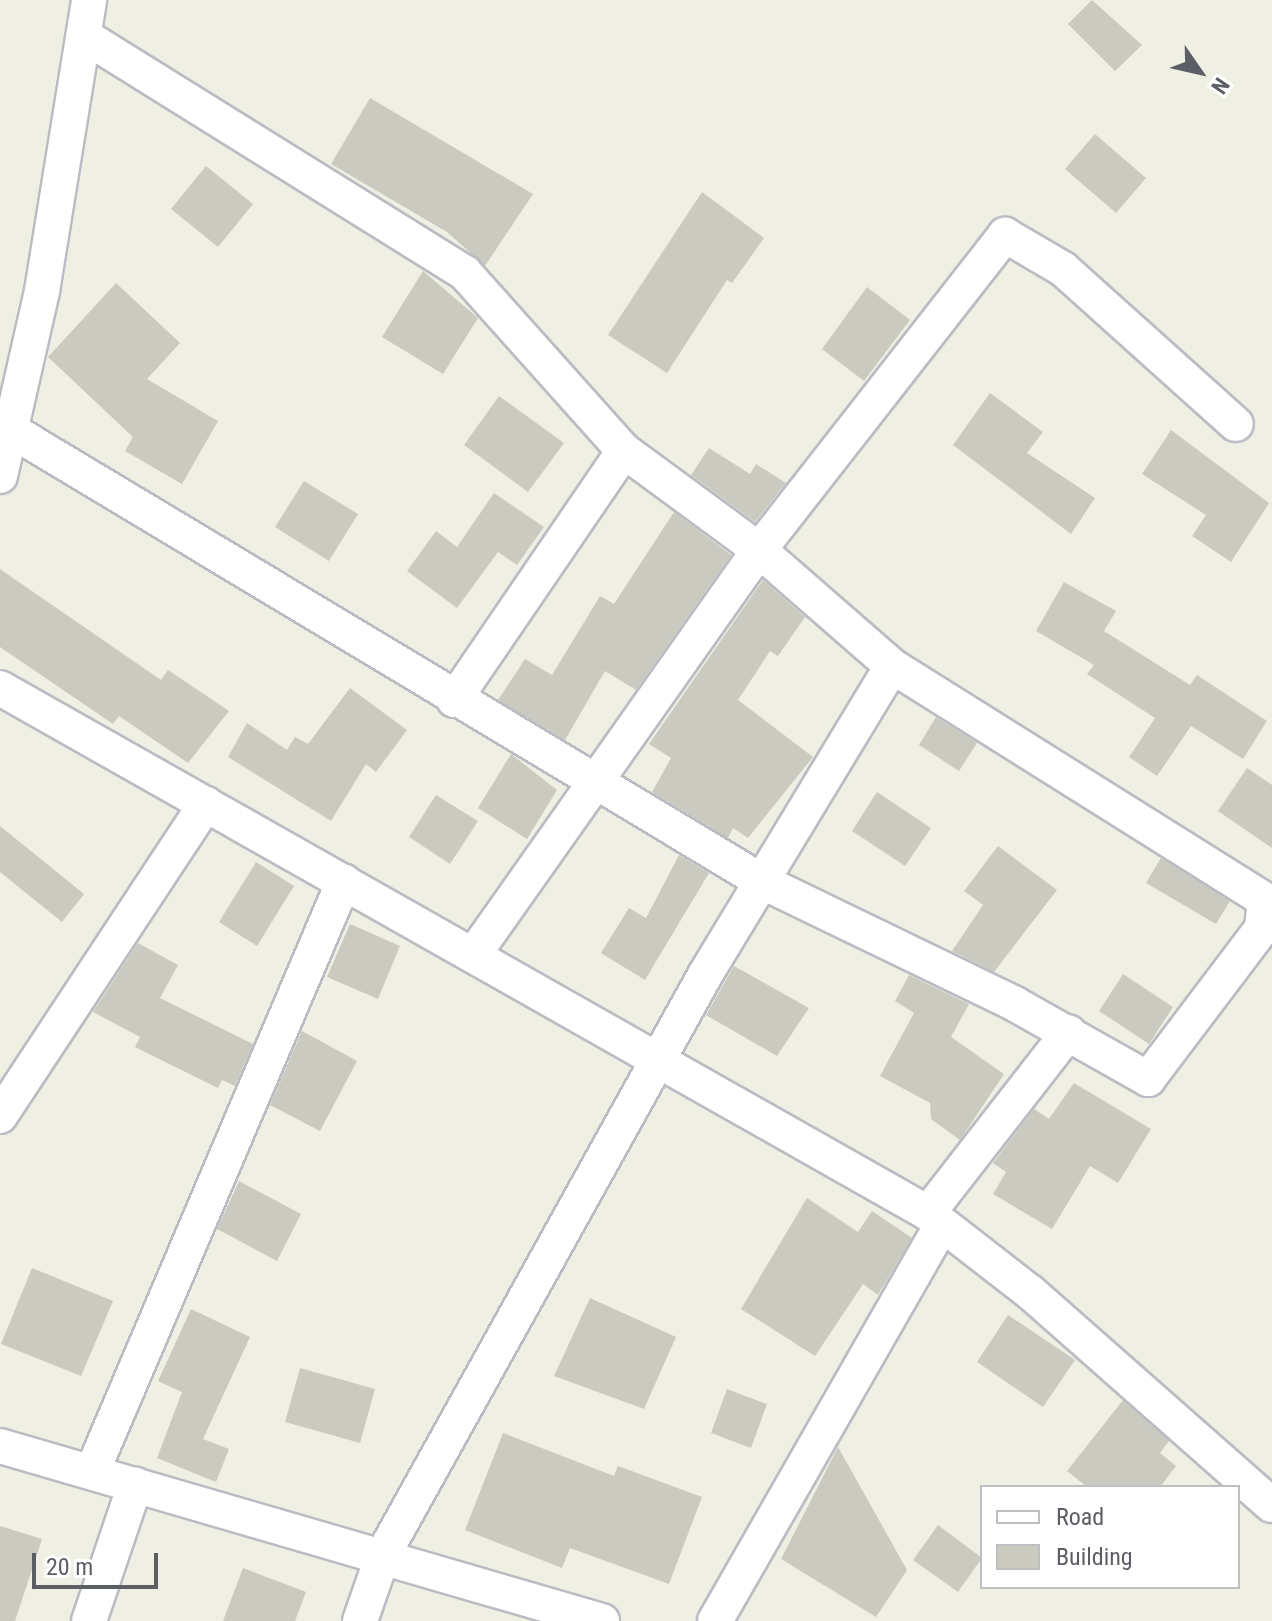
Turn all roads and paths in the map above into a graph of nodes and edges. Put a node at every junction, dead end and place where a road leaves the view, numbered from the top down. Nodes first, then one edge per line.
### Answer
1 (89, 0) edge
2 (87, 38) junction
3 (1236, 424) dead end
4 (14, 432) junction
5 (624, 451) junction
6 (0, 476) edge
7 (759, 550) junction
8 (892, 666) junction
9 (0, 688) edge
10 (454, 700) junction
11 (600, 777) junction
12 (206, 804) junction
13 (344, 881) junction
14 (763, 882) junction
15 (474, 954) junction
16 (1069, 1032) junction
17 (663, 1058) junction
18 (0, 1116) edge
19 (935, 1219) junction
20 (0, 1446) edge
21 (92, 1472) junction
22 (135, 1485) junction
23 (1272, 1505) edge
24 (383, 1555) junction
25 (89, 1621) edge
26 (360, 1621) edge
27 (602, 1621) edge
28 (715, 1621) edge

1 - 2 street
2 - 4 street
2 - 5 street
3 - 7 street
4 - 6 street
4 - 10 street
5 - 7 street
5 - 10 street
7 - 8 street
7 - 11 street
8 - 14 street
8 - 16 street
9 - 12 street
10 - 11 street
11 - 14 street
11 - 15 street
12 - 13 street
12 - 18 street
13 - 15 street
13 - 21 street
14 - 16 street
14 - 17 street
15 - 17 street
16 - 19 street
17 - 19 street
17 - 24 street
19 - 23 street
19 - 28 street
20 - 21 street
21 - 22 street
22 - 24 street
22 - 25 street
24 - 26 street
24 - 27 street

